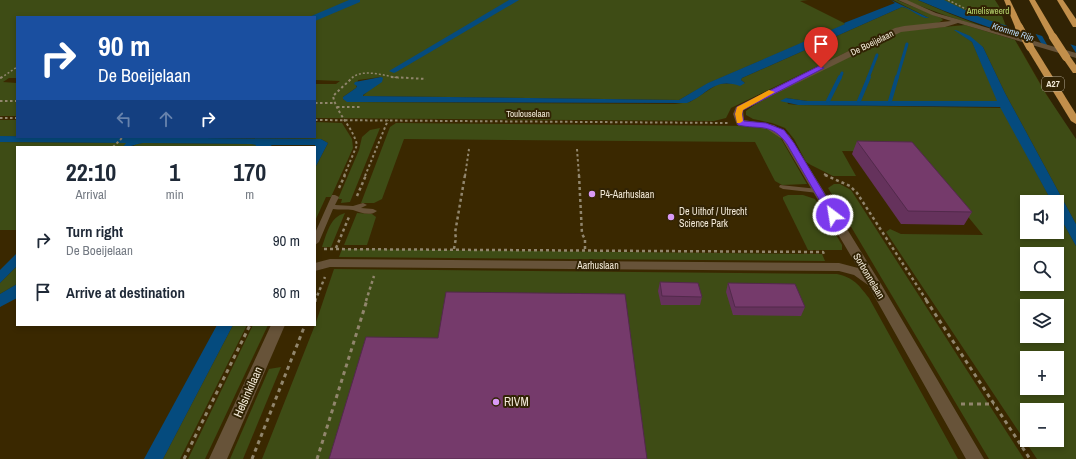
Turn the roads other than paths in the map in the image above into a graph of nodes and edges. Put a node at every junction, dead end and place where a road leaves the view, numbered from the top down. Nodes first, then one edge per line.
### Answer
1 (901, 0) edge
2 (1007, 0) edge
3 (1032, 0) edge
4 (1060, 0) edge
5 (959, 21) junction
6 (1076, 25) edge
7 (1076, 56) edge
8 (1076, 71) edge
9 (1076, 121) edge
10 (740, 123) joint
11 (784, 187) dead end
12 (814, 190) junction
13 (798, 193) dead end
14 (335, 197) road end
15 (363, 205) dead end
16 (331, 208) junction
17 (353, 208) junction
18 (373, 211) dead end
19 (316, 240) edge
20 (316, 267) edge
21 (876, 287) junction
22 (278, 326) edge
23 (218, 459) edge
24 (975, 459) edge

1 - 5 street
2 - 9 highway, A27, bridge
3 - 8 highway, A27, bridge
4 - 6 highway
5 - 7 street
5 - 10 street, De Boeijelaan
10 - 12 street, Sorbonnelaan
11 - 12 lane
12 - 13 lane
12 - 21 street, Sorbonnelaan
14 - 16 lane
15 - 17 lane
16 - 17 lane
16 - 19 lane
17 - 18 lane
20 - 21 street, Aarhuslaan
21 - 24 street, Sorbonnelaan
22 - 23 street, Helsinkilaan

